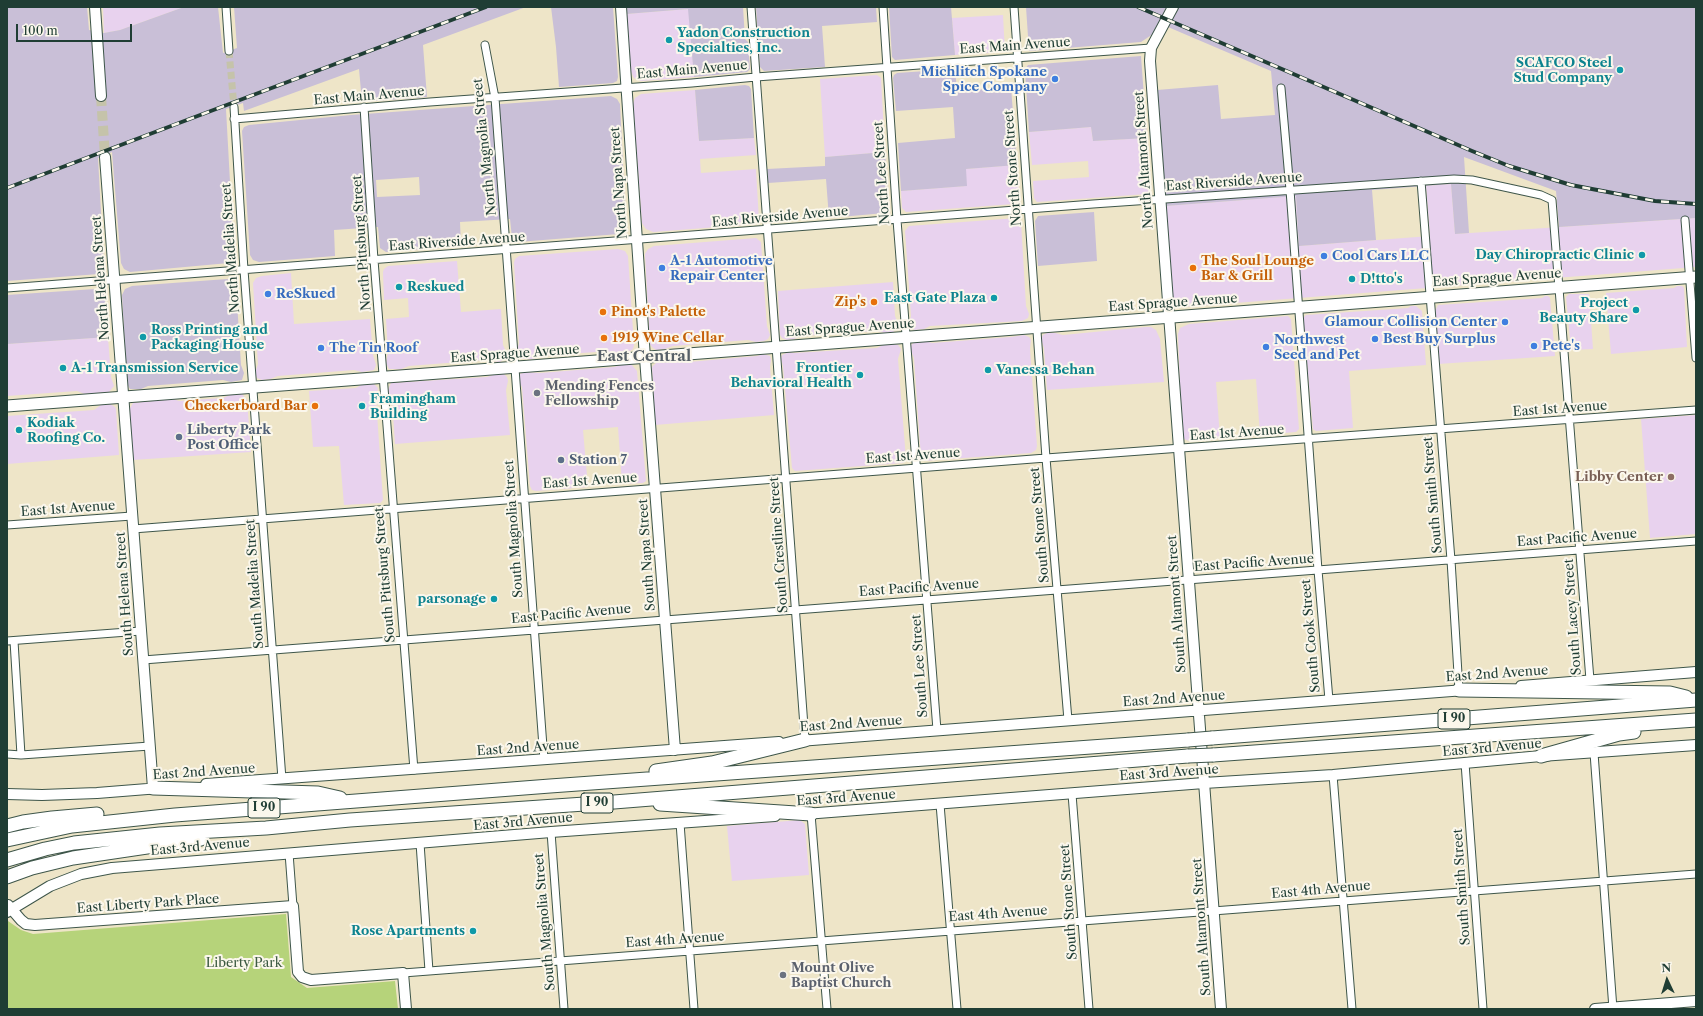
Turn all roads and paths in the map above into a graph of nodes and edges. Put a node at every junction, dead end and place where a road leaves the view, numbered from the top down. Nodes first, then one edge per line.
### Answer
1 (95, 7) edge
2 (226, 7) edge
3 (621, 7) edge
4 (752, 7) edge
5 (883, 7) edge
6 (1014, 7) edge
7 (1173, 7) edge
8 (485, 45) dead end
9 (1151, 48) junction
10 (229, 51) tunnel mouth
11 (1017, 57) junction
12 (887, 68) junction
13 (756, 77) junction
14 (626, 88) junction
15 (1281, 88) dead end
16 (101, 96) tunnel mouth
17 (495, 98) junction
18 (234, 107) tunnel mouth
19 (364, 107) junction
20 (234, 119) junction
21 (105, 156) tunnel mouth
22 (1421, 181) junction
23 (1290, 190) junction
24 (1160, 200) junction
25 (1552, 200) joint
26 (1028, 209) junction
27 (897, 220) junction
28 (1685, 220) dead end
29 (767, 230) junction
30 (637, 240) junction
31 (506, 250) junction
32 (374, 260) junction
33 (244, 270) junction
34 (1693, 277) edge
35 (114, 280) junction
36 (7, 288) edge
37 (1559, 288) junction
38 (1430, 297) junction
39 (1299, 307) junction
40 (1169, 317) junction
41 (1036, 327) junction
42 (907, 337) junction
43 (776, 348) junction
44 (645, 358) junction
45 (1696, 358) edge
46 (515, 368) junction
47 (384, 378) junction
48 (253, 388) junction
49 (122, 398) junction
50 (7, 406) edge
51 (1696, 410) edge
52 (1570, 420) junction
53 (1440, 430) junction
54 (1309, 439) junction
55 (1179, 449) junction
56 (1046, 458) junction
57 (917, 468) junction
58 (786, 478) junction
59 (655, 488) junction
60 (524, 498) junction
61 (393, 508) junction
62 (132, 516) junction
63 (263, 518) junction
64 (7, 525) edge
65 (133, 529) junction
66 (1696, 541) edge
67 (1580, 550) junction
68 (1451, 560) junction
69 (1318, 570) junction
70 (1189, 580) junction
71 (1058, 590) junction
72 (927, 600) junction
73 (796, 609) junction
74 (665, 619) junction
75 (534, 629) junction
76 (141, 631) junction
77 (404, 640) junction
78 (11, 641) edge
79 (273, 650) junction
80 (143, 660) junction
81 (1696, 672) edge
82 (1590, 680) junction
83 (1459, 690) junction
84 (1696, 699) edge
85 (1329, 700) junction
86 (1198, 710) junction
87 (1068, 720) junction
88 (1696, 721) edge
89 (937, 730) junction
90 (805, 740) junction
91 (1696, 745) edge
92 (150, 746) junction
93 (675, 750) junction
94 (1594, 753) junction
95 (7, 754) edge
96 (21, 755) junction
97 (1541, 756) junction
98 (544, 760) junction
99 (1465, 763) junction
100 (414, 770) junction
101 (1333, 775) junction
102 (282, 779) junction
103 (624, 781) junction
104 (1204, 783) junction
105 (153, 788) junction
106 (7, 794) edge
107 (1072, 794) junction
108 (354, 801) junction
109 (614, 802) junction
110 (940, 804) junction
111 (811, 814) junction
112 (175, 815) junction
113 (680, 823) junction
114 (7, 826) edge
115 (266, 828) junction
116 (551, 832) junction
117 (7, 840) edge
118 (420, 843) junction
119 (289, 853) junction
120 (7, 860) edge
121 (1696, 874) edge
122 (7, 877) edge
123 (1603, 882) junction
124 (1474, 890) junction
125 (1344, 901) junction
126 (293, 906) junction
127 (8, 908) edge
128 (1213, 911) junction
129 (1082, 921) junction
130 (951, 931) junction
131 (821, 941) junction
132 (690, 952) junction
133 (561, 961) junction
134 (429, 971) junction
135 (402, 973) junction
136 (1696, 1001) edge
137 (1613, 1008) edge
138 (406, 1009) edge
139 (564, 1009) edge
140 (694, 1009) edge
141 (827, 1009) edge
142 (957, 1009) edge
143 (1089, 1009) edge
144 (1221, 1009) edge
145 (1352, 1009) edge
146 (1483, 1009) edge
147 (1595, 1009) edge

1 - 16 street
2 - 10 street
3 - 14 street, North Napa Street
4 - 13 street, South Crestline Street
5 - 12 street, North Lee Street
6 - 11 street, North Stone Street
7 - 9 street, North Altamont Street
8 - 17 street, North Magnolia Street
9 - 11 street, East Main Avenue
9 - 24 street, North Altamont Street
11 - 12 street, East Main Avenue
11 - 26 street, North Stone Street
12 - 13 street, East Main Avenue
12 - 27 street, North Lee Street
13 - 14 street, East Main Avenue
13 - 29 street, South Crestline Street
14 - 17 street, East Main Avenue
14 - 30 street, North Napa Street
15 - 23 street, South Cook Street
17 - 19 street, East Main Avenue
17 - 31 street, North Magnolia Street
18 - 20 street, North Madelia Street
19 - 20 street, East Main Avenue
19 - 32 street, North Pittsburg Street
20 - 33 street, North Madelia Street
21 - 35 street, North Helena Street
22 - 23 street, East Riverside Avenue
22 - 25 street, East Riverside Avenue
22 - 38 street, South Smith Street
23 - 24 street, East Riverside Avenue
23 - 39 street, South Cook Street
24 - 26 street, East Riverside Avenue
24 - 40 street, North Altamont Street
25 - 37 street, South Lacey Street
26 - 27 street, East Riverside Avenue
26 - 41 street, North Stone Street
27 - 29 street, East Riverside Avenue
27 - 42 street, North Lee Street
28 - 34 street
29 - 30 street, East Riverside Avenue
29 - 43 street, South Crestline Street
30 - 31 street, East Riverside Avenue
30 - 44 street, North Napa Street
31 - 32 street, East Riverside Avenue
31 - 46 street, North Magnolia Street
32 - 33 street, East Riverside Avenue
32 - 47 street, North Pittsburg Street
33 - 35 street, East Riverside Avenue
33 - 48 street, North Madelia Street
34 - 37 main road, East Sprague Avenue
34 - 45 street
35 - 36 street, East Riverside Avenue
35 - 49 street, North Helena Street
37 - 38 main road, East Sprague Avenue
37 - 52 street, South Lacey Street
38 - 39 main road, East Sprague Avenue
38 - 53 street, South Smith Street
39 - 40 main road, East Sprague Avenue
39 - 54 street, South Cook Street
40 - 41 main road, East Sprague Avenue
40 - 55 street, South Altamont Street
41 - 42 main road, East Sprague Avenue
41 - 56 street, South Stone Street
42 - 43 main road, East Sprague Avenue
42 - 57 street, South Lee Street
43 - 44 main road, East Sprague Avenue
43 - 58 street, South Crestline Street
44 - 46 main road, East Sprague Avenue
44 - 59 street, South Napa Street
46 - 47 main road, East Sprague Avenue
46 - 60 street, South Magnolia Street
47 - 48 main road, East Sprague Avenue
47 - 61 street, South Pittsburg Street
48 - 49 main road, East Sprague Avenue
48 - 63 street, South Madelia Street
49 - 50 main road, East Sprague Avenue
49 - 62 street, South Helena Street
51 - 52 street, East 1st Avenue
52 - 53 street, East 1st Avenue
52 - 67 street, South Lacey Street
53 - 54 street, East 1st Avenue
53 - 68 street, South Smith Street
54 - 55 street, East 1st Avenue
54 - 69 street, South Cook Street
55 - 56 street, East 1st Avenue
55 - 70 street, South Altamont Street
56 - 57 street, East 1st Avenue
56 - 71 street, South Stone Street
57 - 58 street, East 1st Avenue
57 - 72 street, South Lee Street
58 - 59 street, East 1st Avenue
58 - 73 street, South Crestline Street
59 - 60 street, East 1st Avenue
59 - 74 street, South Napa Street
60 - 61 street, East 1st Avenue
60 - 75 street, South Magnolia Street
61 - 63 street, East 1st Avenue
61 - 77 street, South Pittsburg Street
62 - 64 street, East 1st Avenue
62 - 65 street, South Helena Street
63 - 65 street, East 1st Avenue
63 - 79 street, South Madelia Street
65 - 76 street, South Helena Street
66 - 67 street, East Pacific Avenue
67 - 68 street, East Pacific Avenue
67 - 82 street, South Lacey Street
68 - 69 street, East Pacific Avenue
68 - 83 street, South Smith Street
69 - 70 street, East Pacific Avenue
69 - 85 street, South Cook Street
70 - 71 street, East Pacific Avenue
70 - 86 street, South Altamont Street
71 - 72 street, East Pacific Avenue
71 - 87 street, South Stone Street
72 - 73 street, East Pacific Avenue
72 - 89 street, South Lee Street
73 - 74 street, East Pacific Avenue
73 - 90 street, South Crestline Street
74 - 75 street, East Pacific Avenue
74 - 93 street, South Napa Street
75 - 77 street, East Pacific Avenue
75 - 98 street, South Magnolia Street
76 - 78 street
76 - 80 street, South Helena Street
77 - 79 street, East Pacific Avenue
77 - 100 street, South Pittsburg Street
78 - 96 street
79 - 80 street, East Pacific Avenue
79 - 102 street, South Madelia Street
80 - 92 street, South Helena Street
81 - 82 street, East 2nd Avenue
82 - 83 street, East 2nd Avenue
83 - 84 highway
83 - 85 street, East 2nd Avenue
84 - 103 highway, I 90, bridge
85 - 86 street, East 2nd Avenue
86 - 87 street, East 2nd Avenue
86 - 104 street, South Altamont Street
87 - 89 street, East 2nd Avenue
88 - 97 highway
88 - 109 highway, I 90, bridge
89 - 90 street, East 2nd Avenue
90 - 93 street, East 2nd Avenue
90 - 103 highway
91 - 94 street, East 3rd Avenue
92 - 96 street
92 - 105 street, South Helena Street
93 - 98 street, East 2nd Avenue
94 - 97 street, East 3rd Avenue
94 - 123 street
95 - 96 street
97 - 99 street, East 3rd Avenue
98 - 100 street, East 2nd Avenue
99 - 101 street, East 3rd Avenue
99 - 124 street, South Smith Street
100 - 102 street, East 2nd Avenue
101 - 104 street, East 3rd Avenue
101 - 125 street
102 - 105 street, East 2nd Avenue
103 - 108 highway, I 90
104 - 107 street, East 3rd Avenue
104 - 128 street, South Altamont Street
105 - 106 street, East 2nd Avenue
105 - 108 highway
107 - 110 street, East 3rd Avenue
107 - 129 street, South Stone Street
108 - 112 highway, I 90
109 - 111 highway
109 - 115 highway, I 90
110 - 111 street, East 3rd Avenue
110 - 130 street
111 - 113 street, East 3rd Avenue
111 - 131 street
112 - 114 highway
112 - 117 highway, I 90
113 - 116 street, East 3rd Avenue
113 - 132 street
115 - 120 highway, I 90
115 - 122 highway
116 - 118 street, East 3rd Avenue
116 - 133 street, South Magnolia Street
118 - 119 street, East 3rd Avenue
118 - 134 street
119 - 126 street
119 - 127 street, East 3rd Avenue
121 - 123 street, East 4th Avenue
123 - 124 street, East 4th Avenue
123 - 137 street
124 - 125 street, East 4th Avenue
124 - 146 street, South Smith Street
125 - 128 street, East 4th Avenue
125 - 145 street
126 - 127 street, East Liberty Park Place
126 - 135 street, East 4th Avenue
128 - 129 street, East 4th Avenue
128 - 144 street, South Altamont Street
129 - 130 street, East 4th Avenue
129 - 143 street, South Stone Street
130 - 131 street, East 4th Avenue
130 - 142 street
131 - 132 street, East 4th Avenue
131 - 141 street
132 - 133 street, East 4th Avenue
132 - 140 street
133 - 134 street, East 4th Avenue
133 - 139 street, South Magnolia Street
134 - 135 street, East 4th Avenue
135 - 138 street
136 - 137 street
137 - 147 street

